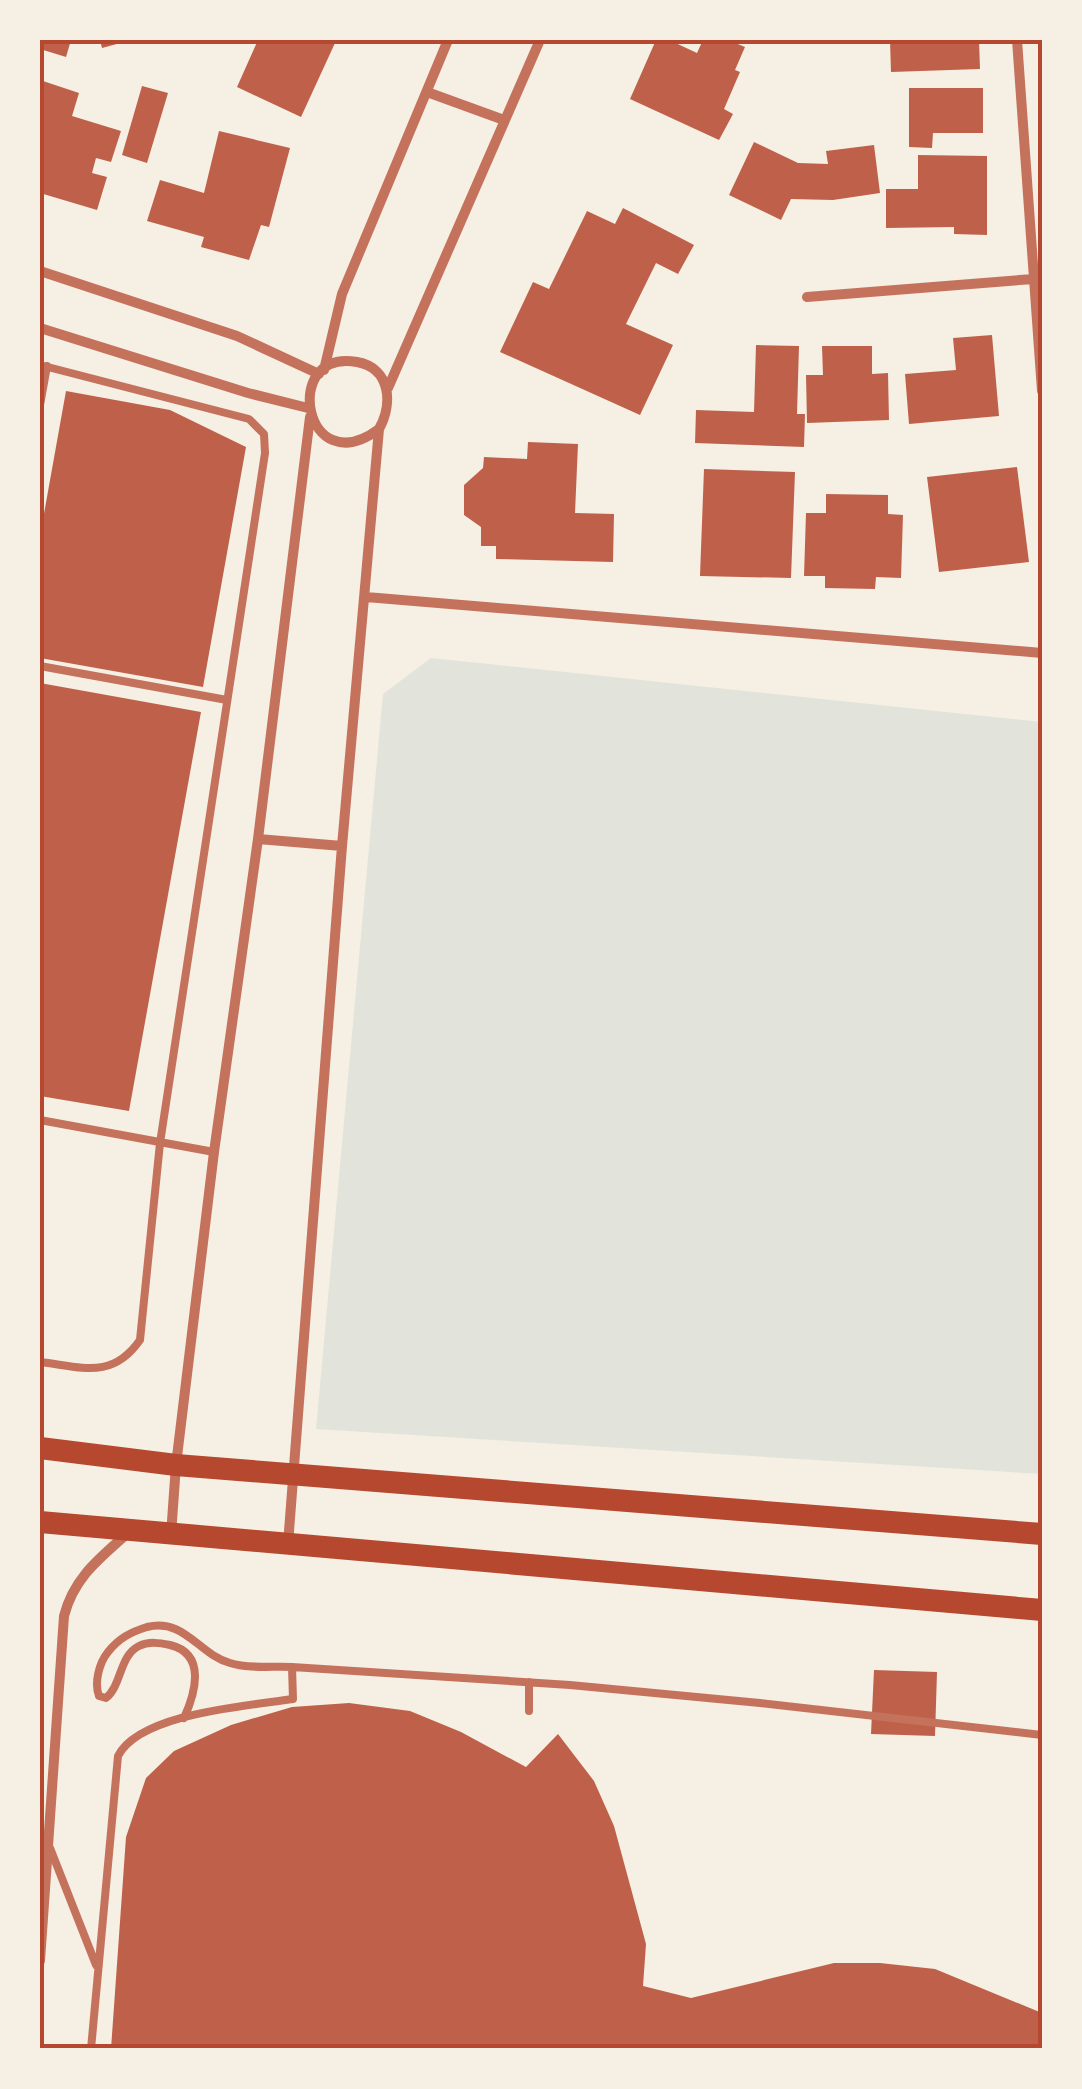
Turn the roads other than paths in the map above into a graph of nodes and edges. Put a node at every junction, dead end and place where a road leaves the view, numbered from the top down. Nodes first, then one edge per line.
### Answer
1 (448, 40) edge
2 (540, 40) edge
3 (1017, 40) edge
4 (427, 92) junction
5 (504, 120) junction
6 (1036, 231) edge
7 (40, 271) edge
8 (1033, 279) junction
9 (807, 297) dead end
10 (40, 328) edge
11 (44, 365) edge
12 (321, 372) junction
13 (388, 388) junction
14 (1042, 391) edge
15 (40, 405) edge
16 (309, 412) junction
17 (379, 430) junction
18 (366, 597) junction
19 (1042, 653) edge
20 (40, 666) edge
21 (226, 700) junction
22 (258, 839) junction
23 (342, 846) junction
24 (40, 1120) edge
25 (160, 1143) junction
26 (214, 1152) junction
27 (40, 1362) edge
28 (40, 1448) edge
29 (176, 1465) junction
30 (294, 1475) junction
31 (40, 1522) edge
32 (130, 1531) junction
33 (171, 1534) junction
34 (1038, 1534) edge
35 (288, 1544) junction
36 (1034, 1610) edge
37 (292, 1667) junction
38 (529, 1682) junction
39 (529, 1711) dead end
40 (184, 1718) junction
41 (1042, 1735) edge
42 (49, 1845) junction
43 (40, 1961) edge
44 (97, 1969) junction
45 (91, 2049) edge

1 - 4 street
2 - 5 street
3 - 6 street
4 - 5 street
4 - 12 street
5 - 13 street
6 - 8 street
7 - 12 street
8 - 9 street
8 - 14 street
10 - 16 street
11 - 15 lane
11 - 21 lane
12 - 13 street
12 - 16 street
13 - 17 street
16 - 17 street
16 - 22 street
17 - 18 street
18 - 19 street
18 - 23 street
20 - 21 lane
21 - 25 lane
22 - 23 street
22 - 26 street
23 - 30 street
24 - 25 lane
25 - 26 lane
25 - 27 lane
26 - 29 street
28 - 29 main road
29 - 30 main road
29 - 33 street
30 - 34 main road
30 - 35 street
31 - 32 main road
32 - 33 main road
32 - 42 street
33 - 35 main road
35 - 36 main road
37 - 38 lane
37 - 40 lane
37 - 40 lane
38 - 39 lane
38 - 41 lane
40 - 44 lane
42 - 43 street
42 - 44 lane
44 - 45 lane

